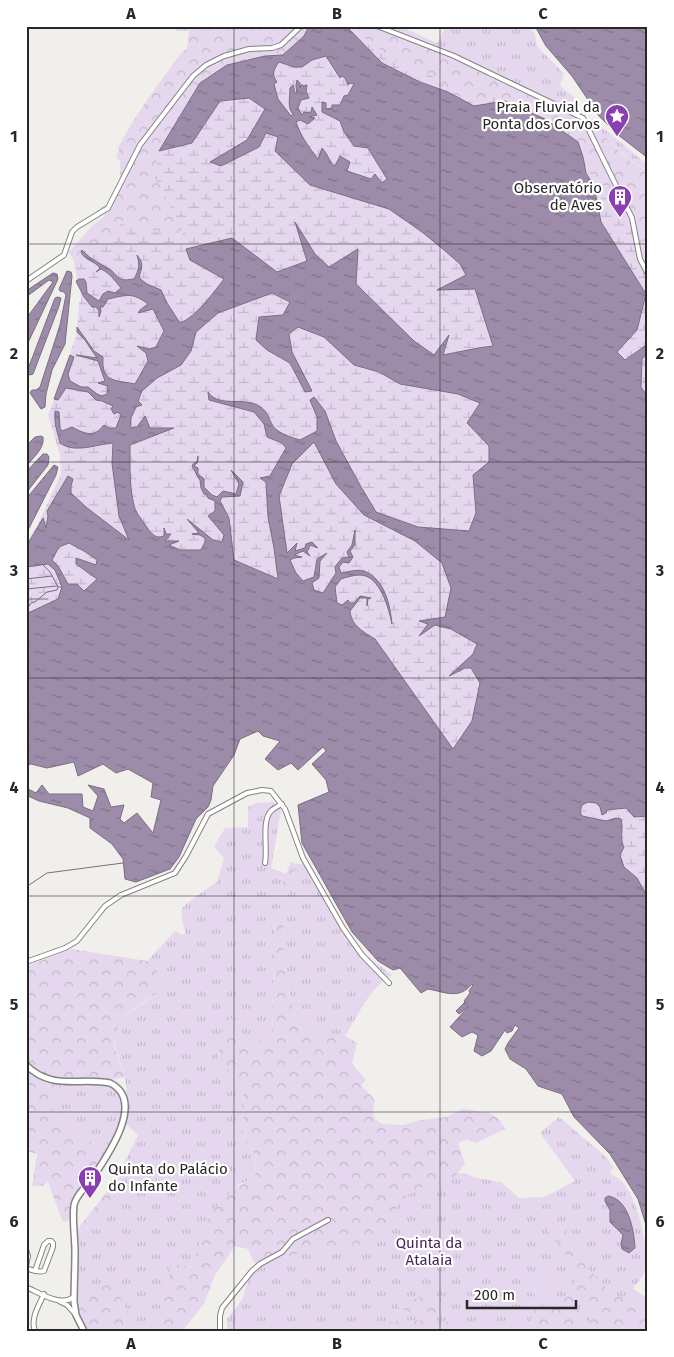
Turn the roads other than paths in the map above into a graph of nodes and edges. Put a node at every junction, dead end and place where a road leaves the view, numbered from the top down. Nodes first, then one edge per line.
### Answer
1 (301, 26) edge
2 (377, 26) edge
3 (648, 274) edge
4 (26, 281) edge
5 (282, 804) junction
6 (265, 863) dead end
7 (26, 962) edge
8 (389, 983) dead end
9 (26, 1065) edge
10 (328, 1220) dead end
11 (26, 1250) edge
12 (26, 1267) edge
13 (35, 1271) junction
14 (26, 1287) edge
15 (44, 1294) junction
16 (74, 1297) junction
17 (59, 1301) junction
18 (76, 1315) junction
19 (35, 1331) edge
20 (84, 1331) edge
21 (220, 1331) edge

1 - 4 street
2 - 3 street
5 - 6 street
5 - 7 street
5 - 8 street
9 - 16 main road
10 - 21 street
11 - 12 street
12 - 13 street
13 - 13 street
14 - 15 street
15 - 17 street
15 - 19 street
16 - 17 street
16 - 18 main road
17 - 18 street
18 - 20 main road

